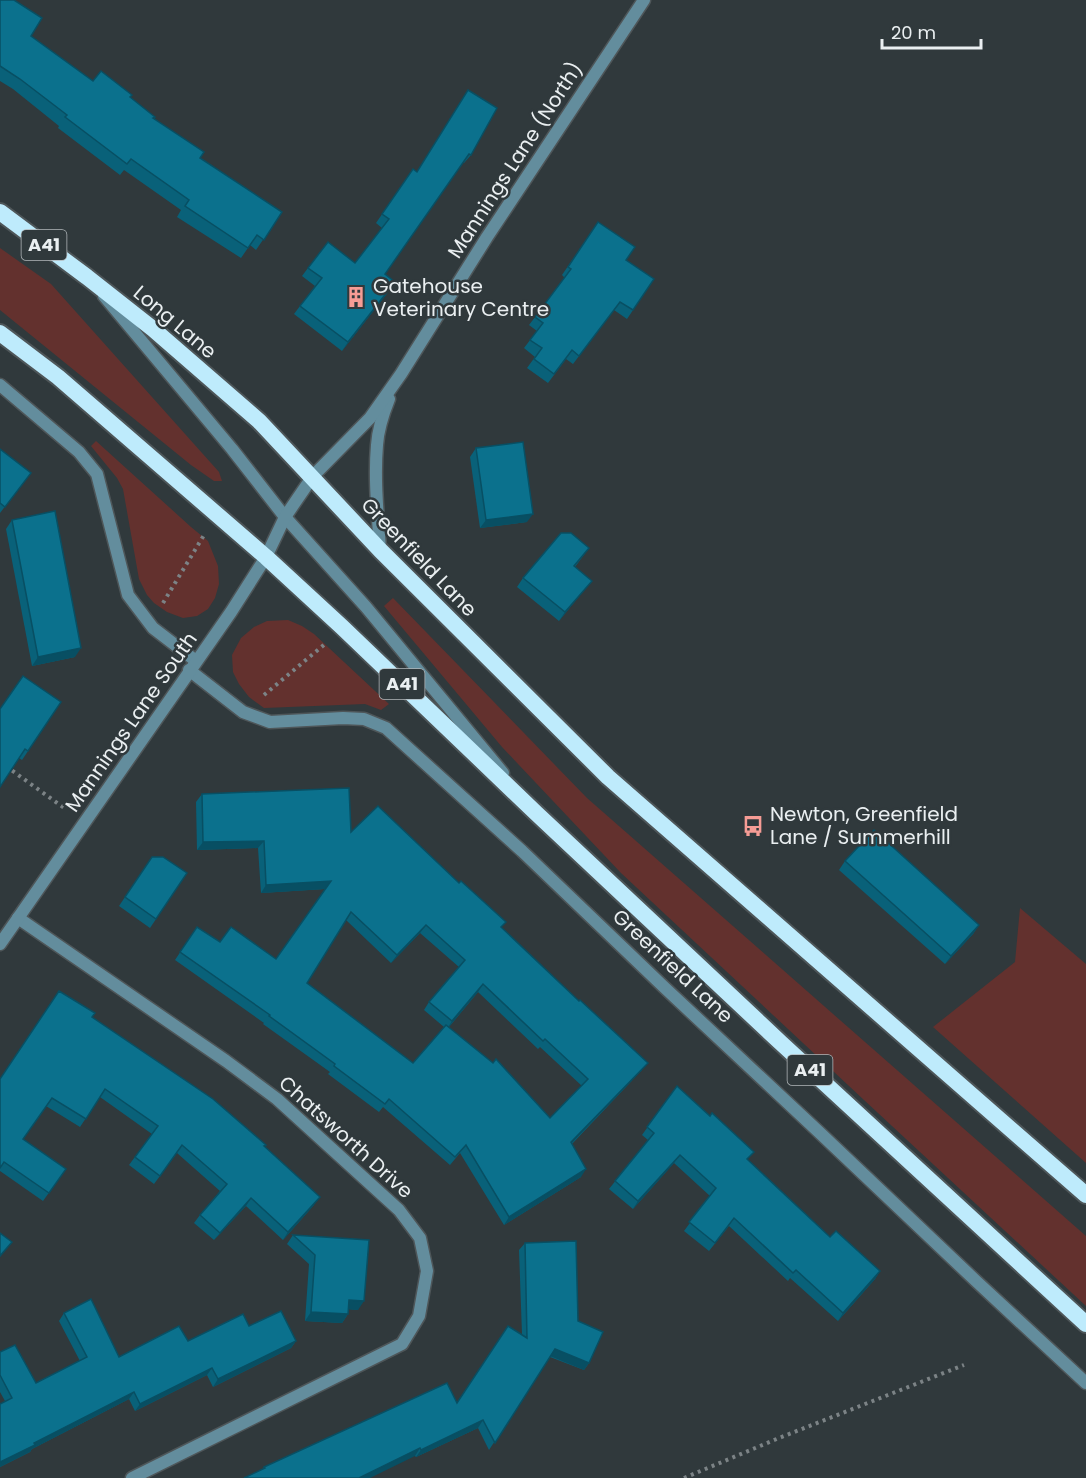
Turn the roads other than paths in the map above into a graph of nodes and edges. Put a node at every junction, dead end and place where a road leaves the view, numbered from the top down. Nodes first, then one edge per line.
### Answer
1 (644, 0) edge
2 (0, 213) edge
3 (87, 277) junction
4 (0, 333) edge
5 (401, 374) junction
6 (0, 386) edge
7 (312, 476) junction
8 (285, 517) junction
9 (380, 550) junction
10 (266, 557) junction
11 (193, 665) junction
12 (536, 813) junction
13 (18, 918) junction
14 (0, 944) edge
15 (1086, 1195) edge
16 (1086, 1324) edge
17 (1086, 1383) edge
18 (132, 1478) edge

1 - 5 street, Mannings Lane (North)
2 - 3 highway, Long Lane / A41
3 - 7 highway, Long Lane / A41
3 - 8 street
4 - 10 highway, A41
5 - 7 street, Mannings Lane (North)
5 - 9 street, Mannings Lane (North)
6 - 11 street
7 - 8 street, Mannings Lane (North)
7 - 9 highway, Greenfield Lane / A41
8 - 10 street, Mannings Lane South
8 - 12 street
9 - 15 highway, Greenfield Lane / A41
10 - 11 street, Mannings Lane South
10 - 12 highway, Greenfield Lane / A41
11 - 13 street, Mannings Lane South
11 - 17 street, Greenfield Lane
12 - 16 highway, Greenfield Lane / A41
13 - 14 street, Mannings Lane South
13 - 18 street, Chatsworth Drive

